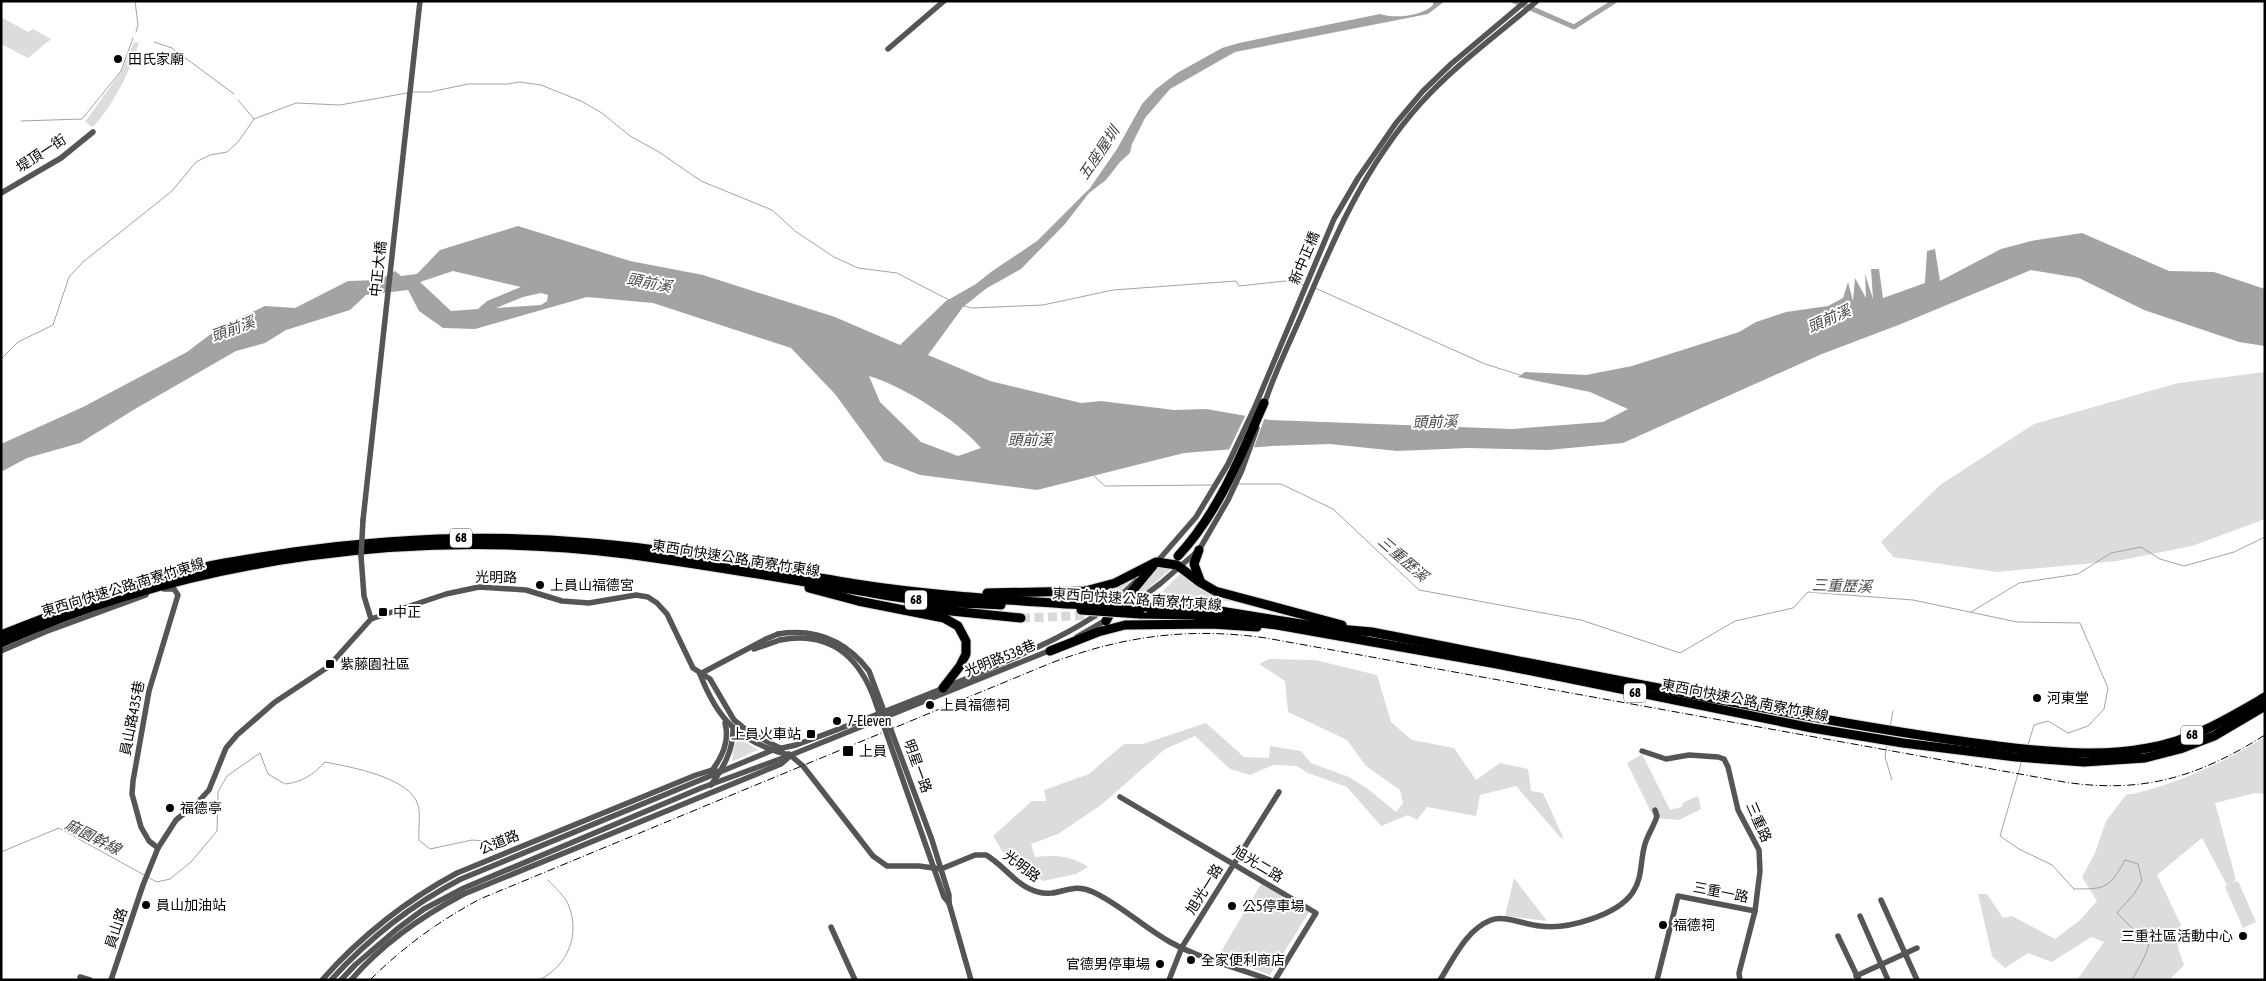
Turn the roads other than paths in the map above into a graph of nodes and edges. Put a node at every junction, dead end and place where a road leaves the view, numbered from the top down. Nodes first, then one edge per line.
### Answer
1 (420, 1) edge
2 (944, 1) edge
3 (1526, 1) edge
4 (1537, 1) edge
5 (888, 49) dead end
6 (94, 132) dead end
7 (1, 193) edge
8 (1264, 403) junction
9 (1199, 550) junction
10 (1178, 556) tunnel mouth
11 (1156, 562) junction
12 (1180, 567) junction
13 (771, 577) junction
14 (1202, 584) junction
15 (1085, 591) junction
16 (930, 594) junction
17 (886, 606) junction
18 (1065, 606) junction
19 (1110, 606) junction
20 (1123, 611) junction
21 (1020, 618) tunnel mouth
22 (370, 620) junction
23 (1106, 621) junction
24 (1146, 624) junction
25 (1301, 631) junction
26 (1372, 632) junction
27 (1, 635) edge
28 (1, 643) edge
29 (1, 651) edge
30 (1050, 651) junction
31 (700, 674) junction
32 (943, 688) junction
33 (2265, 697) edge
34 (2265, 706) edge
35 (721, 714) junction
36 (729, 714) junction
37 (733, 730) junction
38 (1972, 748) junction
39 (777, 749) junction
40 (1642, 751) dead end
41 (791, 755) junction
42 (2112, 757) junction
43 (712, 770) junction
44 (720, 772) junction
45 (698, 782) junction
46 (711, 784) junction
47 (1279, 792) dead end
48 (657, 794) junction
49 (704, 795) junction
50 (1120, 797) dead end
51 (1655, 810) dead end
52 (158, 848) junction
53 (1234, 864) junction
54 (1881, 900) dead end
55 (415, 901) junction
56 (1755, 911) junction
57 (1860, 916) dead end
58 (831, 927) dead end
59 (1838, 936) dead end
60 (1182, 947) junction
61 (1917, 948) dead end
62 (1905, 953) junction
63 (1882, 964) junction
64 (80, 977) dead end
65 (1857, 978) edge
66 (90, 980) edge
67 (111, 980) edge
68 (322, 980) edge
69 (331, 980) edge
70 (341, 980) edge
71 (351, 980) edge
72 (855, 980) edge
73 (971, 980) edge
74 (1169, 980) edge
75 (1270, 980) edge
76 (1275, 980) edge
77 (1440, 980) edge
78 (1657, 980) edge
79 (1740, 980) edge
80 (1888, 980) edge
81 (1917, 980) edge

1 - 22 street, 中正大橋, bridge
2 - 5 street
3 - 11 street, 新中正橋
4 - 8 street, 新中正橋
6 - 7 street, 堤頂一街
8 - 9 street, 新中正橋
8 - 10 highway
9 - 12 street, 光明路538巷
9 - 14 highway
11 - 12 highway
11 - 15 highway
11 - 19 street, 光明路538巷
11 - 20 highway
12 - 14 highway
12 - 20 street, 光明路538巷
13 - 17 highway
13 - 18 highway, 東西向快速公路 南寮竹東線 / 68
13 - 28 highway, 東西向快速公路 南寮竹東線 / 68
14 - 26 highway
15 - 16 highway
15 - 19 highway
16 - 18 highway, 東西向快速公路 南寮竹東線 / 68
16 - 27 highway, 東西向快速公路 南寮竹東線 / 68
17 - 21 highway
17 - 32 highway
18 - 25 highway, 東西向快速公路 南寮竹東線 / 68, bridge
18 - 26 highway, 東西向快速公路 南寮竹東線 / 68, bridge
19 - 23 highway
19 - 32 street, 光明路538巷
20 - 23 street, 光明路538巷
20 - 24 highway
22 - 31 street, 光明路
22 - 52 street, 光明路
23 - 30 street, 光明路538巷
24 - 25 highway
24 - 30 highway
25 - 38 highway, 東西向快速公路 南寮竹東線 / 68
26 - 38 highway, 東西向快速公路 南寮竹東線 / 68
29 - 52 street, 員山路435巷
30 - 41 street, 光明路538巷
31 - 35 street, 光明路
31 - 36 street, 光明路
31 - 73 street, 明星一路, bridge
32 - 39 street, 光明路538巷
33 - 42 highway, 東西向快速公路 南寮竹東線 / 68
34 - 42 highway, 東西向快速公路 南寮竹東線 / 68
35 - 37 street, 光明路
35 - 43 street, 公道路
36 - 37 street
36 - 39 street, 光明路
37 - 39 street, 光明路
37 - 44 street
38 - 42 highway, 東西向快速公路 南寮竹東線 / 68
39 - 41 street, 光明路
39 - 44 street, 公道路
40 - 56 street, 三重路
41 - 46 street, 公道路
41 - 49 street
41 - 60 street, 光明路
43 - 44 street
43 - 45 street, 公道路
43 - 48 street, 公道路
44 - 45 street, 公道路
44 - 46 street
45 - 48 street, 公道路
46 - 49 street
46 - 70 street, 公道路
47 - 53 street, 旭光一路
48 - 55 street, 公道路
49 - 71 street
50 - 53 street, 旭光二路
51 - 77 street
52 - 67 street, 員山路
53 - 60 street, 旭光一路
53 - 76 street, 旭光二路
54 - 62 street
55 - 68 street, 公道路
55 - 69 street, 公道路
56 - 78 street, 三重一路
56 - 79 street, 三重路
57 - 63 street
58 - 72 street
59 - 65 street
60 - 74 street, 旭光一路
60 - 75 street, 光明路
61 - 62 street
62 - 63 street
62 - 81 street
63 - 65 street
63 - 80 street
64 - 66 street

